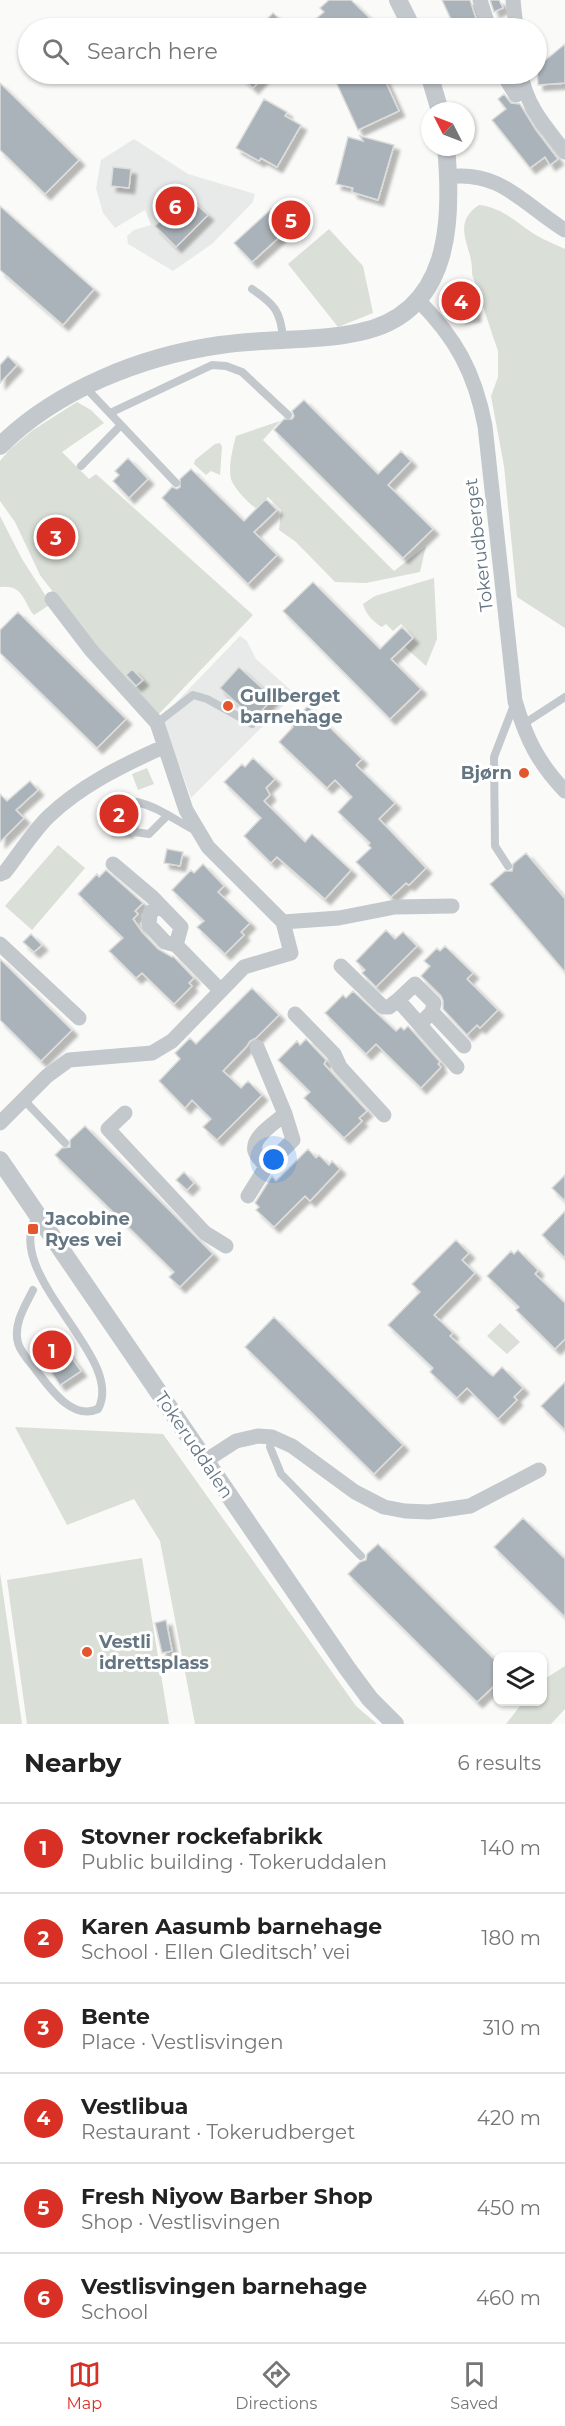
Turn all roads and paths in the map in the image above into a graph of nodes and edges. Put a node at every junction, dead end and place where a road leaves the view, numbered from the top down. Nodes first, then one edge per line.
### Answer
1 (398, 0) edge
2 (480, 0) edge
3 (513, 0) edge
4 (407, 18) edge
5 (486, 18) edge
6 (515, 18) edge
7 (432, 84) edge
8 (510, 84) edge
9 (520, 84) edge
10 (520, 94) junction
11 (437, 102) edge
12 (565, 152) edge
13 (446, 156) edge
14 (447, 177) junction
15 (565, 230) edge
16 (252, 289) dead end
17 (418, 300) junction
18 (283, 339) junction
19 (86, 388) junction
20 (110, 414) junction
21 (288, 415) dead end
22 (121, 426) junction
23 (0, 446) edge
24 (81, 466) dead end
25 (176, 483) dead end
26 (52, 599) dead end
27 (565, 697) edge
28 (515, 701) junction
29 (157, 723) junction
30 (252, 724) dead end
31 (522, 725) junction
32 (163, 747) junction
33 (565, 791) edge
34 (168, 815) junction
35 (200, 834) junction
36 (113, 864) dead end
37 (508, 866) dead end
38 (0, 874) edge
39 (159, 906) junction
40 (452, 906) dead end
41 (283, 922) junction
42 (0, 944) edge
43 (176, 945) junction
44 (341, 966) dead end
45 (221, 991) junction
46 (398, 1000) junction
47 (432, 1012) junction
48 (295, 1014) dead end
49 (79, 1018) dead end
50 (420, 1024) junction
51 (464, 1046) dead end
52 (257, 1047) dead end
53 (457, 1067) dead end
54 (23, 1099) junction
55 (125, 1113) dead end
56 (285, 1114) junction
57 (384, 1115) dead end
58 (0, 1123) edge
59 (65, 1143) dead end
60 (0, 1160) edge
61 (266, 1167) junction
62 (248, 1196) dead end
63 (226, 1246) dead end
64 (28, 1281) dead end
65 (33, 1290) junction
66 (40, 1299) dead end
67 (69, 1337) dead end
68 (272, 1437) junction
69 (205, 1461) junction
70 (539, 1470) dead end
71 (361, 1556) dead end
72 (395, 1724) edge

1 - 4 street
2 - 5 street
3 - 6 street
7 - 11 street
8 - 10 street
9 - 10 street
10 - 12 street
13 - 14 street
14 - 15 street
14 - 17 street
16 - 18 lane
17 - 18 street
17 - 28 street, Tokerudberget
18 - 19 street
19 - 20 lane
19 - 23 street
20 - 21 lane
20 - 22 lane
22 - 24 lane
22 - 25 lane
26 - 29 street
27 - 31 lane
28 - 31 street, Tokerudberget
28 - 37 lane
29 - 30 lane
29 - 32 street
31 - 33 street, Tokerudberget
32 - 35 street
32 - 38 street
34 - 34 lane
34 - 35 lane
35 - 41 street
36 - 39 street
39 - 43 street
39 - 43 street
40 - 41 street
41 - 45 street
42 - 49 street
43 - 45 street
44 - 46 street
45 - 54 street
46 - 47 street
46 - 50 street
47 - 50 street
47 - 51 street
48 - 57 street
50 - 53 street
52 - 56 street
54 - 58 street
54 - 59 lane
55 - 63 street
56 - 61 street
56 - 61 street
60 - 69 street, Tokeruddalen
61 - 62 street
64 - 65 lane
65 - 66 lane
65 - 67 lane
68 - 69 street
68 - 70 street
68 - 71 lane
69 - 72 street, Tokeruddalen

